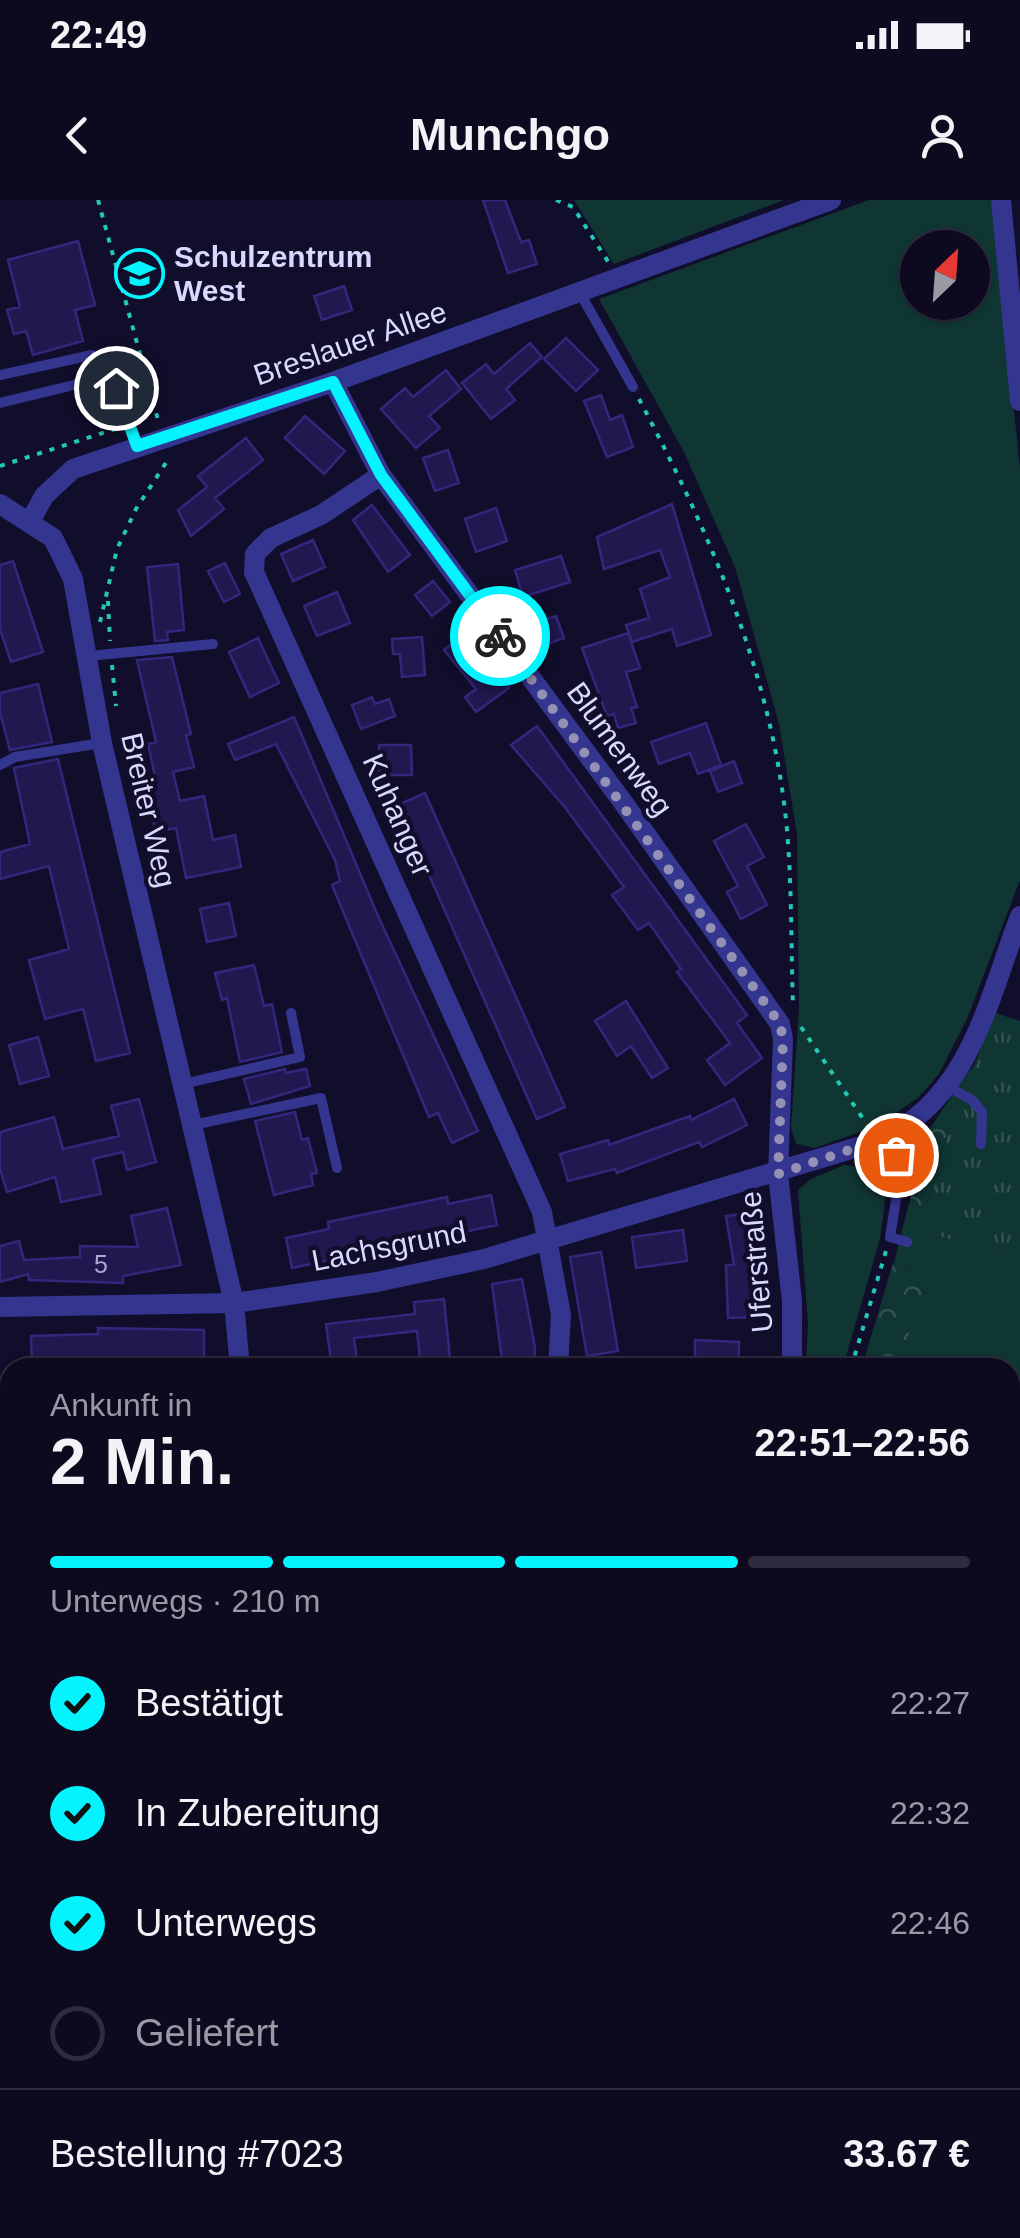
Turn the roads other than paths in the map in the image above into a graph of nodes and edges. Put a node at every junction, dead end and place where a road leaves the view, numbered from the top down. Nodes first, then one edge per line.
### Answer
1 (831, 200) edge
2 (1001, 200) edge
3 (580, 293) junction
4 (0, 375) edge
5 (110, 376) junction
6 (333, 382) junction
7 (633, 386) road end
8 (1020, 401) edge
9 (0, 404) edge
10 (137, 446) junction
11 (381, 475) junction
12 (0, 504) edge
13 (30, 520) junction
14 (213, 644) dead end
15 (87, 650) junction
16 (102, 743) junction
17 (0, 765) edge
18 (1020, 916) edge
19 (291, 1013) dead end
20 (183, 1084) junction
21 (949, 1087) junction
22 (193, 1125) junction
23 (884, 1139) junction
24 (981, 1144) dead end
25 (337, 1168) dead end
26 (778, 1174) junction
27 (549, 1238) junction
28 (908, 1242) dead end
29 (234, 1303) junction
30 (0, 1307) edge
31 (239, 1358) edge
32 (559, 1358) edge
33 (792, 1358) edge

1 - 3 street, Breslauer Allee
2 - 8 street
3 - 6 street, Breslauer Allee
3 - 7 lane
4 - 5 lane
5 - 9 lane
5 - 10 lane
6 - 10 street, Breslauer Allee
6 - 11 street, Blumenweg
10 - 13 street, Breslauer Allee
11 - 26 street, Blumenweg
11 - 27 street, Kuhanger
12 - 13 street
13 - 15 street, Breiter Weg
14 - 15 lane
15 - 16 street, Breiter Weg
16 - 17 lane
16 - 20 street, Breiter Weg
18 - 21 street, Uferstraße
19 - 20 lane
20 - 22 street, Breiter Weg
21 - 23 street, Uferstraße
21 - 24 lane
22 - 25 lane
22 - 29 street, Breiter Weg
23 - 26 street, Uferstraße
23 - 28 lane
26 - 27 street, Lachsgrund
26 - 33 street, Uferstraße
27 - 29 street, Lachsgrund
27 - 32 street
29 - 30 street, Lachsgrund
29 - 31 street, Breiter Weg

